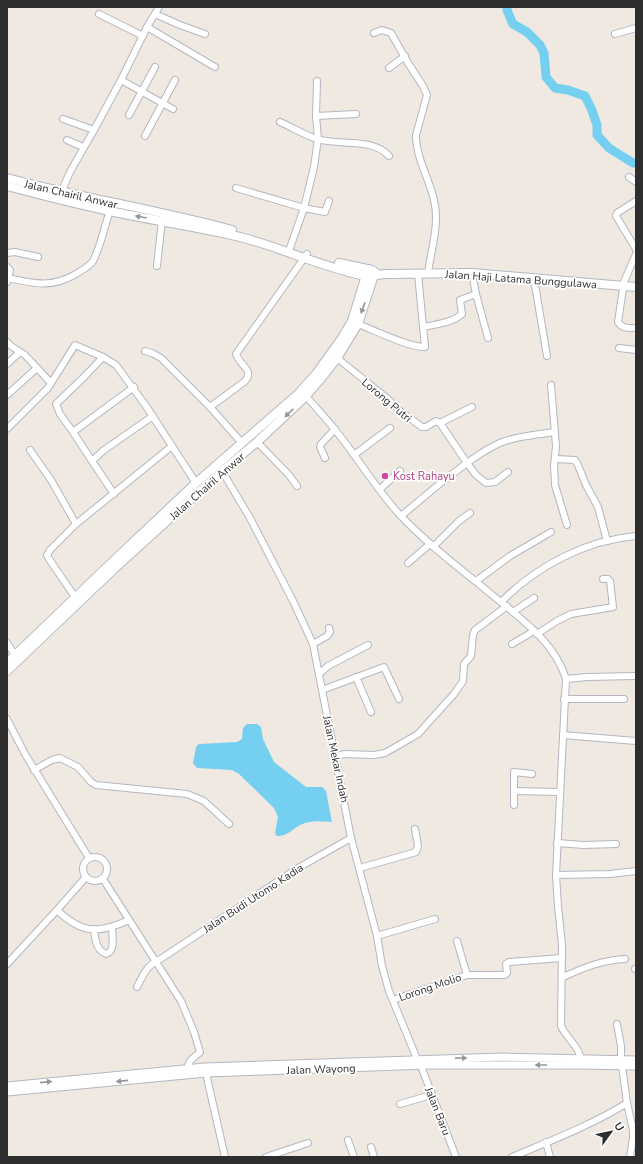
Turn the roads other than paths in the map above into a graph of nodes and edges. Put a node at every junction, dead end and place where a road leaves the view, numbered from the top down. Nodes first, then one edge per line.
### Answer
1 (159, 7) edge
2 (99, 14) dead end
3 (155, 14) junction
4 (146, 27) junction
5 (636, 28) edge
6 (374, 33) dead end
7 (205, 34) dead end
8 (615, 34) dead end
9 (142, 36) junction
10 (405, 56) junction
11 (215, 67) dead end
12 (155, 68) dead end
13 (389, 68) dead end
14 (121, 80) junction
15 (175, 80) dead end
16 (316, 81) dead end
17 (142, 91) junction
18 (163, 102) junction
19 (173, 109) dead end
20 (356, 114) dead end
21 (129, 116) dead end
22 (316, 116) junction
23 (63, 119) dead end
24 (280, 122) dead end
25 (94, 130) junction
26 (145, 136) dead end
27 (318, 139) junction
28 (67, 140) dead end
29 (83, 147) junction
30 (389, 156) dead end
31 (629, 177) dead end
32 (7, 178) edge
33 (636, 182) edge
34 (7, 186) edge
35 (236, 188) dead end
36 (60, 196) junction
37 (329, 201) dead end
38 (636, 201) edge
39 (304, 208) junction
40 (110, 211) junction
41 (162, 220) junction
42 (290, 248) junction
43 (636, 249) edge
44 (7, 253) edge
45 (636, 254) edge
46 (306, 256) junction
47 (38, 257) dead end
48 (157, 266) dead end
49 (7, 267) edge
50 (373, 273) junction
51 (428, 273) junction
52 (472, 273) junction
53 (418, 274) junction
54 (534, 279) junction
55 (8, 280) edge
56 (624, 286) junction
57 (636, 287) edge
58 (476, 294) junction
59 (358, 324) junction
60 (424, 327) junction
61 (636, 328) edge
62 (488, 338) dead end
63 (7, 342) edge
64 (619, 348) dead end
65 (636, 350) edge
66 (145, 351) dead end
67 (20, 352) junction
68 (103, 356) junction
69 (547, 356) dead end
70 (337, 358) junction
71 (7, 364) edge
72 (37, 368) junction
73 (51, 383) junction
74 (551, 385) dead end
75 (134, 387) junction
76 (7, 395) edge
77 (306, 396) junction
78 (210, 406) junction
79 (472, 407) dead end
80 (153, 416) junction
81 (440, 423) junction
82 (390, 428) dead end
83 (7, 429) edge
84 (335, 429) junction
85 (73, 432) junction
86 (554, 432) junction
87 (257, 442) junction
88 (242, 443) junction
89 (172, 446) junction
90 (30, 450) dead end
91 (354, 455) junction
92 (325, 458) dead end
93 (556, 459) junction
94 (92, 461) junction
95 (467, 463) junction
96 (222, 471) junction
97 (400, 471) dead end
98 (508, 472) dead end
99 (196, 483) junction
100 (297, 486) dead end
101 (380, 489) junction
102 (114, 494) junction
103 (176, 508) junction
104 (470, 513) dead end
105 (401, 516) junction
106 (76, 524) junction
107 (567, 525) dead end
108 (551, 532) dead end
109 (636, 536) edge
110 (607, 541) junction
111 (432, 545) junction
112 (408, 563) dead end
113 (603, 579) dead end
114 (476, 581) junction
115 (76, 597) junction
116 (534, 598) dead end
117 (501, 602) junction
118 (507, 606) junction
119 (513, 612) junction
120 (329, 628) dead end
121 (536, 632) junction
122 (7, 643) edge
123 (313, 644) junction
124 (512, 644) dead end
125 (368, 645) dead end
126 (15, 655) junction
127 (7, 663) edge
128 (7, 671) edge
129 (319, 674) junction
130 (636, 676) edge
131 (356, 677) junction
132 (566, 679) junction
133 (322, 690) junction
134 (399, 699) dead end
135 (564, 699) junction
136 (624, 699) dead end
137 (371, 712) dead end
138 (7, 719) edge
139 (563, 735) junction
140 (636, 741) edge
141 (336, 756) junction
142 (34, 770) junction
143 (532, 774) dead end
144 (514, 791) junction
145 (560, 792) junction
146 (514, 805) dead end
147 (229, 824) dead end
148 (415, 829) dead end
149 (351, 838) junction
150 (557, 843) junction
151 (616, 844) dead end
152 (89, 858) junction
153 (360, 868) junction
154 (636, 871) edge
155 (556, 875) junction
156 (86, 877) junction
157 (103, 878) junction
158 (57, 910) junction
159 (435, 919) dead end
160 (128, 920) junction
161 (112, 927) junction
162 (94, 929) junction
163 (377, 936) junction
164 (457, 941) dead end
165 (562, 958) junction
166 (625, 959) dead end
167 (156, 960) junction
168 (7, 964) edge
169 (466, 974) junction
170 (563, 978) junction
171 (137, 987) dead end
172 (393, 1000) junction
173 (617, 1024) dead end
174 (502, 1057) junction
175 (636, 1060) edge
176 (419, 1062) junction
177 (581, 1062) junction
178 (622, 1063) junction
179 (503, 1065) junction
180 (636, 1066) edge
181 (187, 1068) junction
182 (206, 1070) junction
183 (7, 1086) edge
184 (7, 1092) edge
185 (431, 1095) junction
186 (627, 1103) junction
187 (400, 1104) dead end
188 (348, 1140) dead end
189 (308, 1142) dead end
190 (546, 1142) junction
191 (371, 1147) dead end
192 (225, 1157) edge
193 (266, 1157) edge
194 (354, 1157) edge
195 (374, 1157) edge
196 (456, 1157) edge
197 (512, 1157) edge
198 (550, 1157) edge
199 (630, 1157) edge

1 - 3 street
2 - 9 street
3 - 4 street
3 - 7 street
4 - 9 street
4 - 11 street
5 - 8 street
6 - 10 street
9 - 14 street
10 - 13 street
10 - 51 street
12 - 17 street
14 - 17 street
14 - 25 street
15 - 18 street
16 - 22 street
17 - 18 street
17 - 21 street
18 - 19 street
18 - 26 street
20 - 22 street
22 - 27 street
23 - 25 street
24 - 27 street
25 - 29 street
27 - 30 street
27 - 39 street
28 - 29 street
29 - 36 street
31 - 33 street
32 - 36 main road, Jalan Chairil Anwar
34 - 36 main road, Jalan Chairil Anwar
35 - 39 street
36 - 40 main road, Jalan Chairil Anwar
36 - 42 main road, Jalan Chairil Anwar
37 - 39 street
38 - 43 street
39 - 42 street
41 -> 40 main road, Jalan Chairil Anwar
40 - 55 street
41 - 46 main road, Jalan Chairil Anwar
41 - 48 street
42 - 46 main road, Jalan Chairil Anwar
44 - 47 street
45 - 56 street
46 - 50 main road, Jalan Chairil Anwar
46 - 78 street
49 - 55 street
50 - 53 main road, Jalan Haji Latama Bunggulawa
50 -> 59 main road, Jalan Chairil Anwar
50 - 88 main road, Jalan Chairil Anwar
51 - 52 main road, Jalan Haji Latama Bunggulawa
51 - 53 main road, Jalan Haji Latama Bunggulawa
52 - 54 main road, Jalan Haji Latama Bunggulawa
52 - 58 street
53 - 60 street
54 - 56 main road, Jalan Haji Latama Bunggulawa
54 - 69 street
56 - 57 main road, Jalan Haji Latama Bunggulawa
56 - 61 street
58 - 60 street
58 - 62 street
59 - 60 street
59 - 70 main road, Jalan Chairil Anwar
63 - 67 street
64 - 65 street
66 - 78 street
67 - 71 street
67 - 72 street
68 - 73 street
68 - 75 street
68 - 85 street
70 - 77 main road, Jalan Chairil Anwar
70 - 81 street, Lorong Putri
72 - 73 street
72 - 76 street
73 - 83 street
74 - 86 street
75 - 80 street
75 - 85 street
77 - 84 street
77 -> 87 main road, Jalan Chairil Anwar
78 - 88 street
79 - 81 street
80 - 89 street
80 - 94 street
81 - 95 street
82 - 91 street
84 - 91 street
84 - 92 street
85 - 94 street
86 - 93 street
86 - 95 street
87 - 96 main road, Jalan Chairil Anwar
87 - 100 street
88 - 99 main road, Jalan Chairil Anwar
89 - 99 street
89 - 102 street
90 - 106 street
91 - 101 street
93 - 107 street
93 - 110 street
94 - 102 street
95 - 98 street
95 - 105 street
96 - 103 main road, Jalan Chairil Anwar
96 - 123 street, Jalan Mekar Indah
97 - 101 street
99 - 103 main road, Jalan Chairil Anwar
101 - 105 street
102 - 106 street
103 - 115 main road, Jalan Chairil Anwar
103 - 128 main road, Jalan Chairil Anwar
104 - 111 street
105 - 111 street
106 - 115 street
108 - 114 street
109 - 110 street
110 - 117 street
111 - 112 street
111 - 114 street
113 - 121 street
114 - 117 street
115 - 126 main road, Jalan Chairil Anwar
116 - 119 street
117 - 118 street
118 - 119 street
118 - 141 street
119 - 121 street
120 - 123 street
121 - 124 street
121 - 132 street
122 - 126 street
123 - 129 street, Jalan Mekar Indah
125 - 129 street
126 - 127 main road, Jalan Chairil Anwar
129 - 133 street, Jalan Mekar Indah
130 - 132 street
131 - 133 street
131 - 134 street
131 - 137 street
132 - 135 street
133 - 141 street, Jalan Mekar Indah
135 - 136 street
135 - 139 street
138 - 142 street
139 - 140 street
139 - 145 street
141 - 149 street, Jalan Mekar Indah
142 - 147 street
142 - 152 street
143 - 144 street
144 - 145 street
144 - 146 street
145 - 150 street
148 - 153 street
149 - 153 street, Jalan Mekar Indah
149 - 167 street, Jalan Budi Utomo Kadia
150 - 151 street
150 - 155 street
152 - 156 street
152 - 157 street
153 - 163 street, Jalan Mekar Indah
154 - 155 street
155 - 165 street
156 - 157 street
156 - 158 street
157 - 160 street
158 - 162 street
158 - 168 street
159 - 163 street
160 - 161 street
160 - 167 street
161 - 162 street
161 - 162 street
163 - 172 street, Jalan Mekar Indah
164 - 169 street, Lorong Molio
165 - 169 street, Lorong Molio
165 - 170 street
166 - 170 street
167 - 171 street, Jalan Budi Utomo Kadia
167 - 181 street
169 - 172 street, Lorong Molio
170 - 177 street
172 - 176 street, Jalan Mekar Indah
173 - 178 street
176 -> 174 street, Jalan Wayong
174 - 177 street, Jalan Wayong
174 - 179 street
175 - 178 street, Jalan Wayong
176 - 179 street, Jalan Wayong
176 - 182 street, Jalan Wayong
176 - 185 street, Jalan Baru
177 - 178 street, Jalan Wayong
177 -> 179 street, Jalan Wayong
178 - 180 street, Jalan Wayong
178 - 186 street
181 - 182 street, Jalan Wayong
183 -> 181 street, Jalan Wayong
182 -> 184 street, Jalan Wayong
182 - 192 street
185 - 187 street
185 - 196 street, Jalan Baru
186 - 190 street
186 - 199 street
188 - 194 street
189 - 193 street
190 - 197 street
190 - 198 street
191 - 195 street

